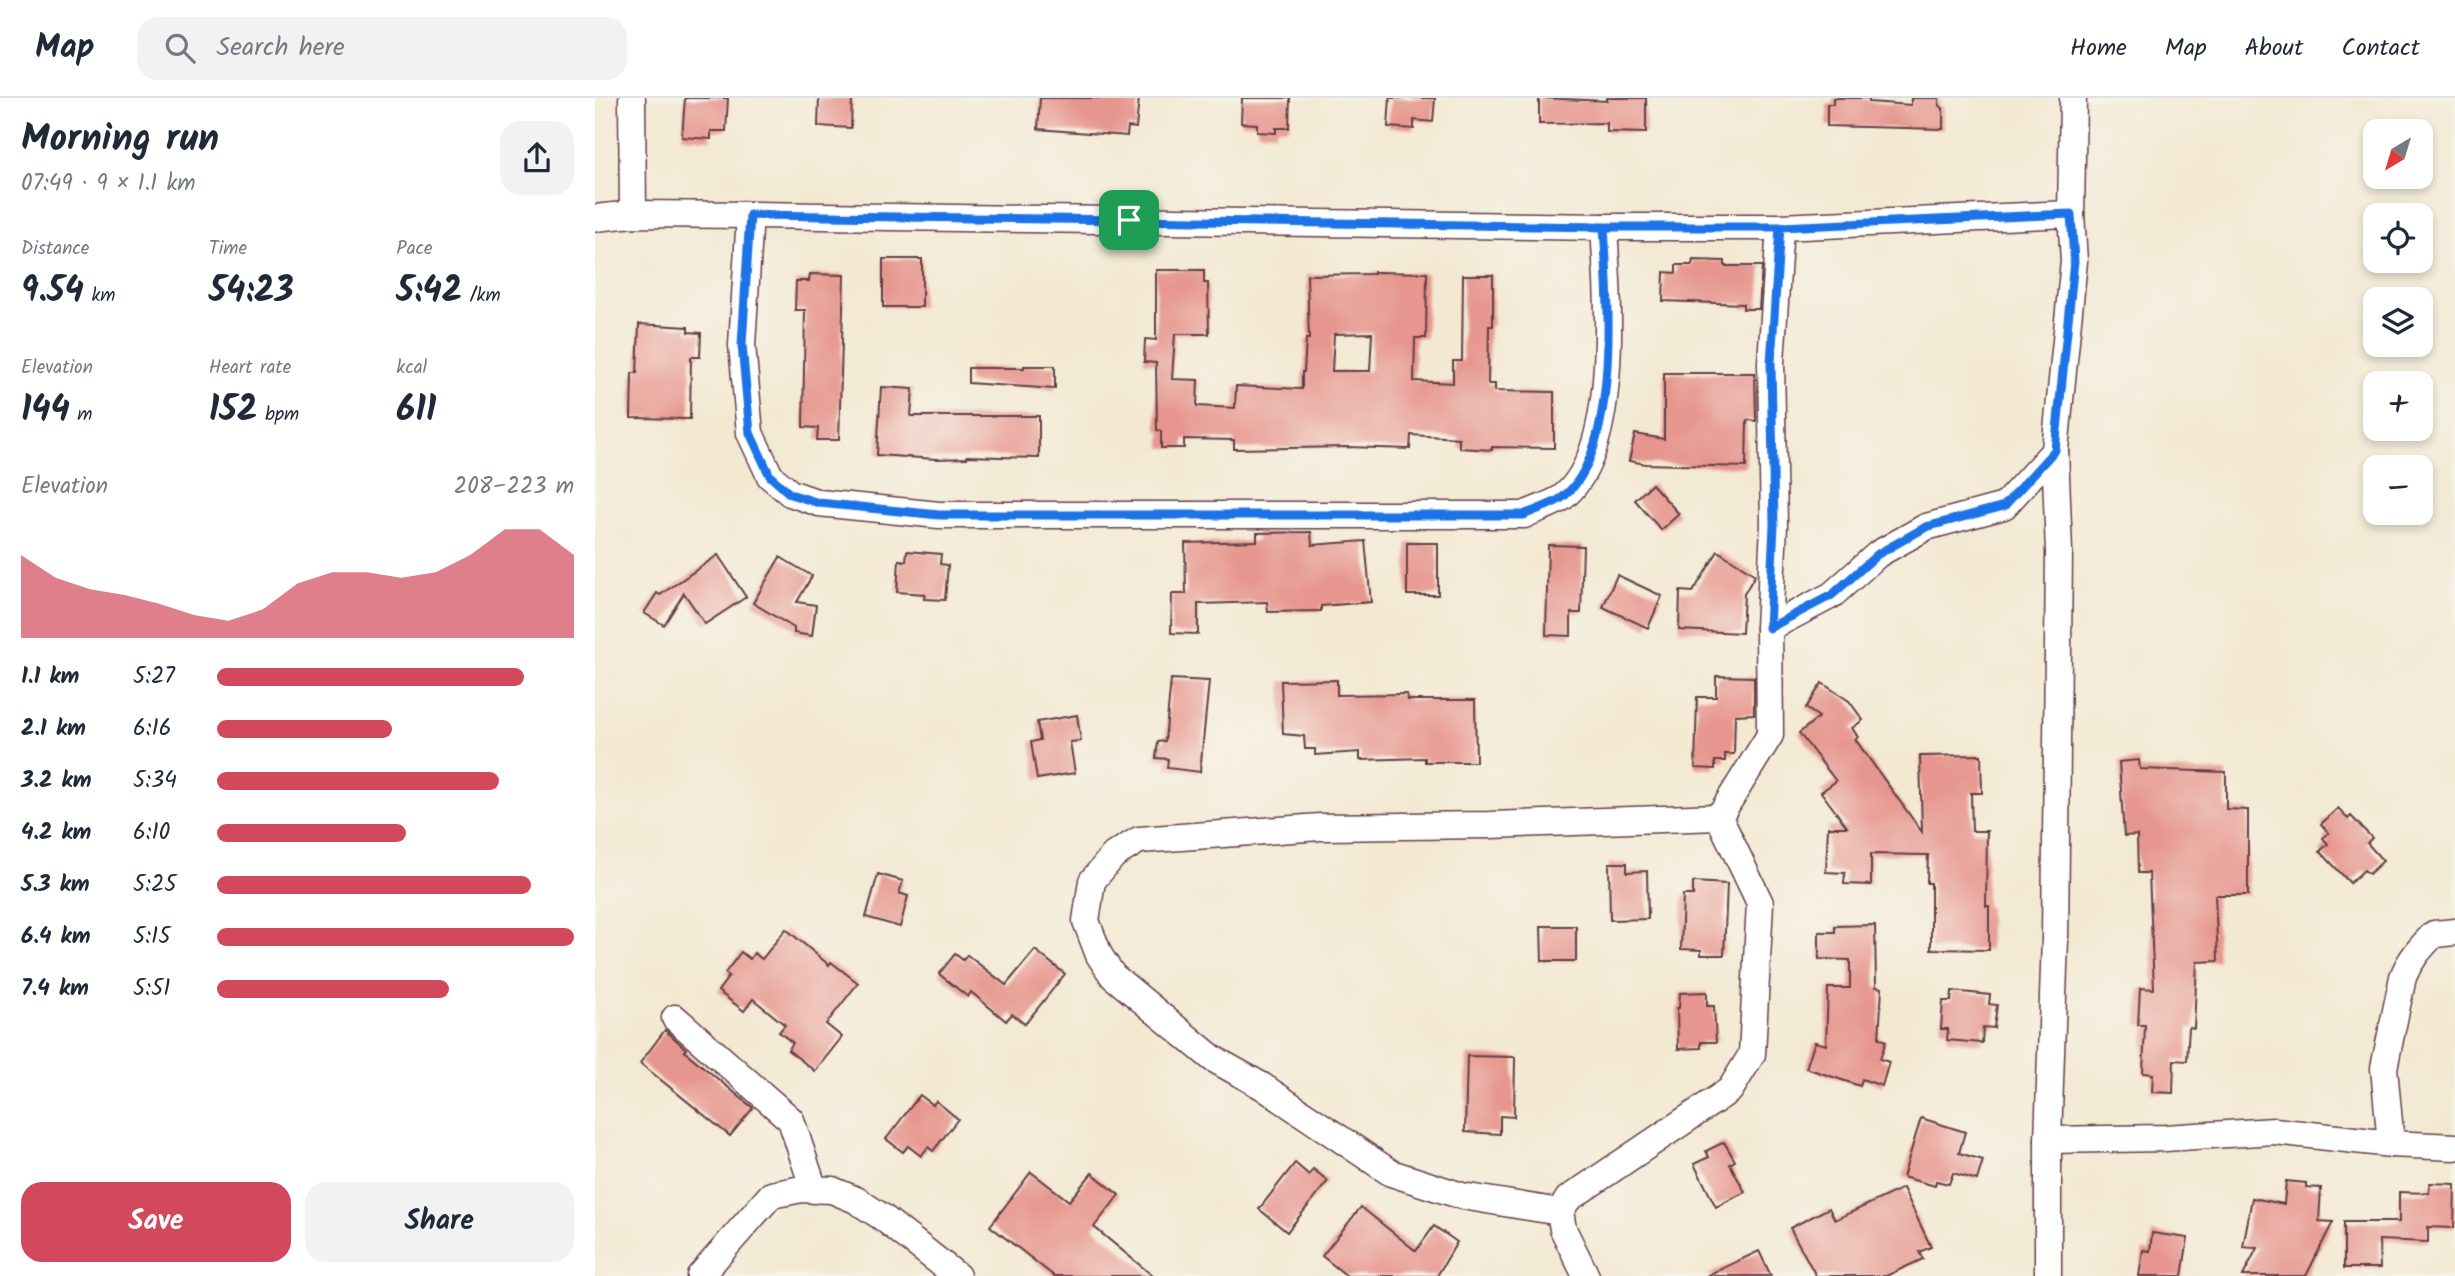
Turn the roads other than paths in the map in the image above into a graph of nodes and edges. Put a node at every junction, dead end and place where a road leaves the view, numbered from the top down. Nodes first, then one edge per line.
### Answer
1 (632, 98) edge
2 (2073, 98) edge
3 (633, 214) junction
4 (2071, 214) junction
5 (750, 215) junction
6 (595, 218) edge
7 (1604, 227) junction
8 (1780, 227) junction
9 (2055, 450) junction
10 (1769, 628) junction
11 (1719, 817) junction
12 (2455, 932) edge
13 (675, 1018) dead end
14 (2049, 1140) junction
15 (2391, 1144) junction
16 (2455, 1147) edge
17 (814, 1190) junction
18 (1560, 1212) junction
19 (700, 1276) edge
20 (957, 1276) edge
21 (1586, 1276) edge
22 (2047, 1276) edge

1 - 3 street
2 - 4 street
3 - 5 street
3 - 6 street
4 - 8 street
4 - 9 street
5 - 7 street
5 - 7 street
7 - 8 street
8 - 10 street
9 - 10 street
9 - 14 street
10 - 11 street
11 - 18 street
11 - 18 street
12 - 15 street
13 - 17 street
14 - 15 street
14 - 22 street
15 - 16 street
17 - 19 street
17 - 20 street
18 - 21 street

